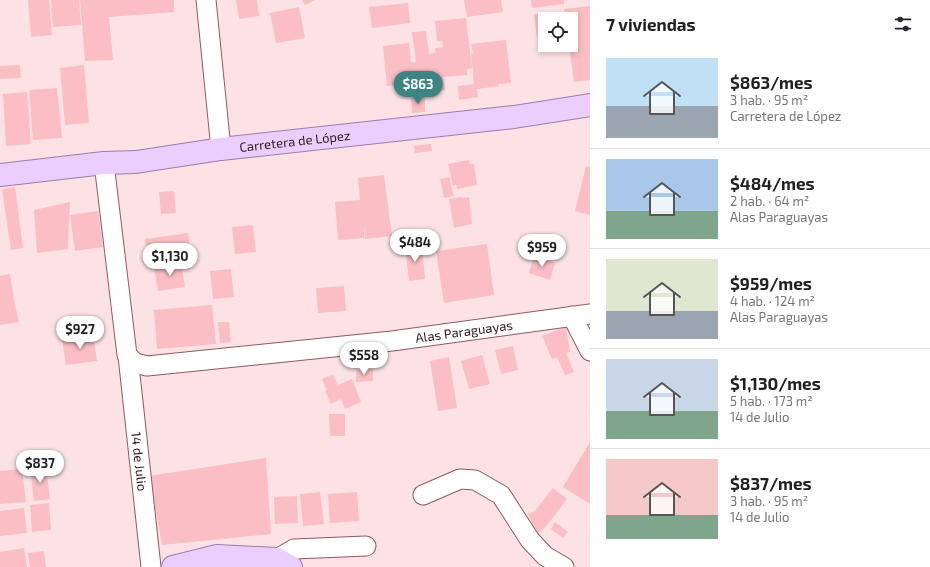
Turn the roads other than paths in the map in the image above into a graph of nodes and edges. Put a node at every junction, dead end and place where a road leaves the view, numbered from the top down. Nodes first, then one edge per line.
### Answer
1 (206, 0) edge
2 (590, 105) edge
3 (221, 149) junction
4 (104, 163) junction
5 (0, 175) edge
6 (590, 314) edge
7 (572, 316) junction
8 (590, 351) edge
9 (128, 356) junction
10 (423, 495) dead end
11 (366, 546) dead end
12 (284, 563) edge
13 (151, 567) edge
14 (173, 567) edge
15 (564, 567) edge

1 - 3 street
2 - 3 main road, Carretera de López
3 - 4 main road, Carretera de López
4 - 5 main road, Carretera de López
4 - 9 street, 14 de Julio
6 - 7 street, Alas Paraguayas
7 - 8 street
7 - 9 street, Alas Paraguayas
9 - 13 street, 14 de Julio
10 - 15 street
11 - 12 street
12 - 14 main road

